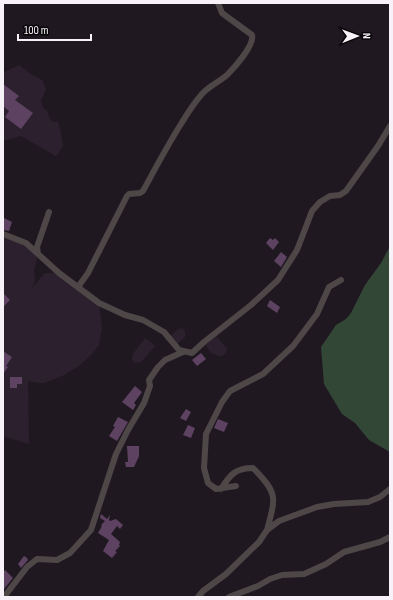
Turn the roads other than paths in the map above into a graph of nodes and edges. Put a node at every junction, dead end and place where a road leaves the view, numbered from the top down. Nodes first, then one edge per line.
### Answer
1 (218, 3) edge
2 (390, 126) edge
3 (49, 212) dead end
4 (3, 234) edge
5 (38, 254) junction
6 (341, 280) dead end
7 (78, 287) junction
8 (183, 352) junction
9 (236, 486) dead end
10 (221, 489) junction
11 (390, 489) edge
12 (268, 530) junction
13 (390, 537) edge
14 (4, 597) edge
15 (198, 597) edge
16 (229, 597) edge

1 - 7 street
2 - 8 street
3 - 5 street
4 - 5 street
5 - 7 street
6 - 10 street
7 - 8 street
8 - 14 street
9 - 10 street
10 - 12 street
11 - 12 street
12 - 15 street
13 - 16 street

